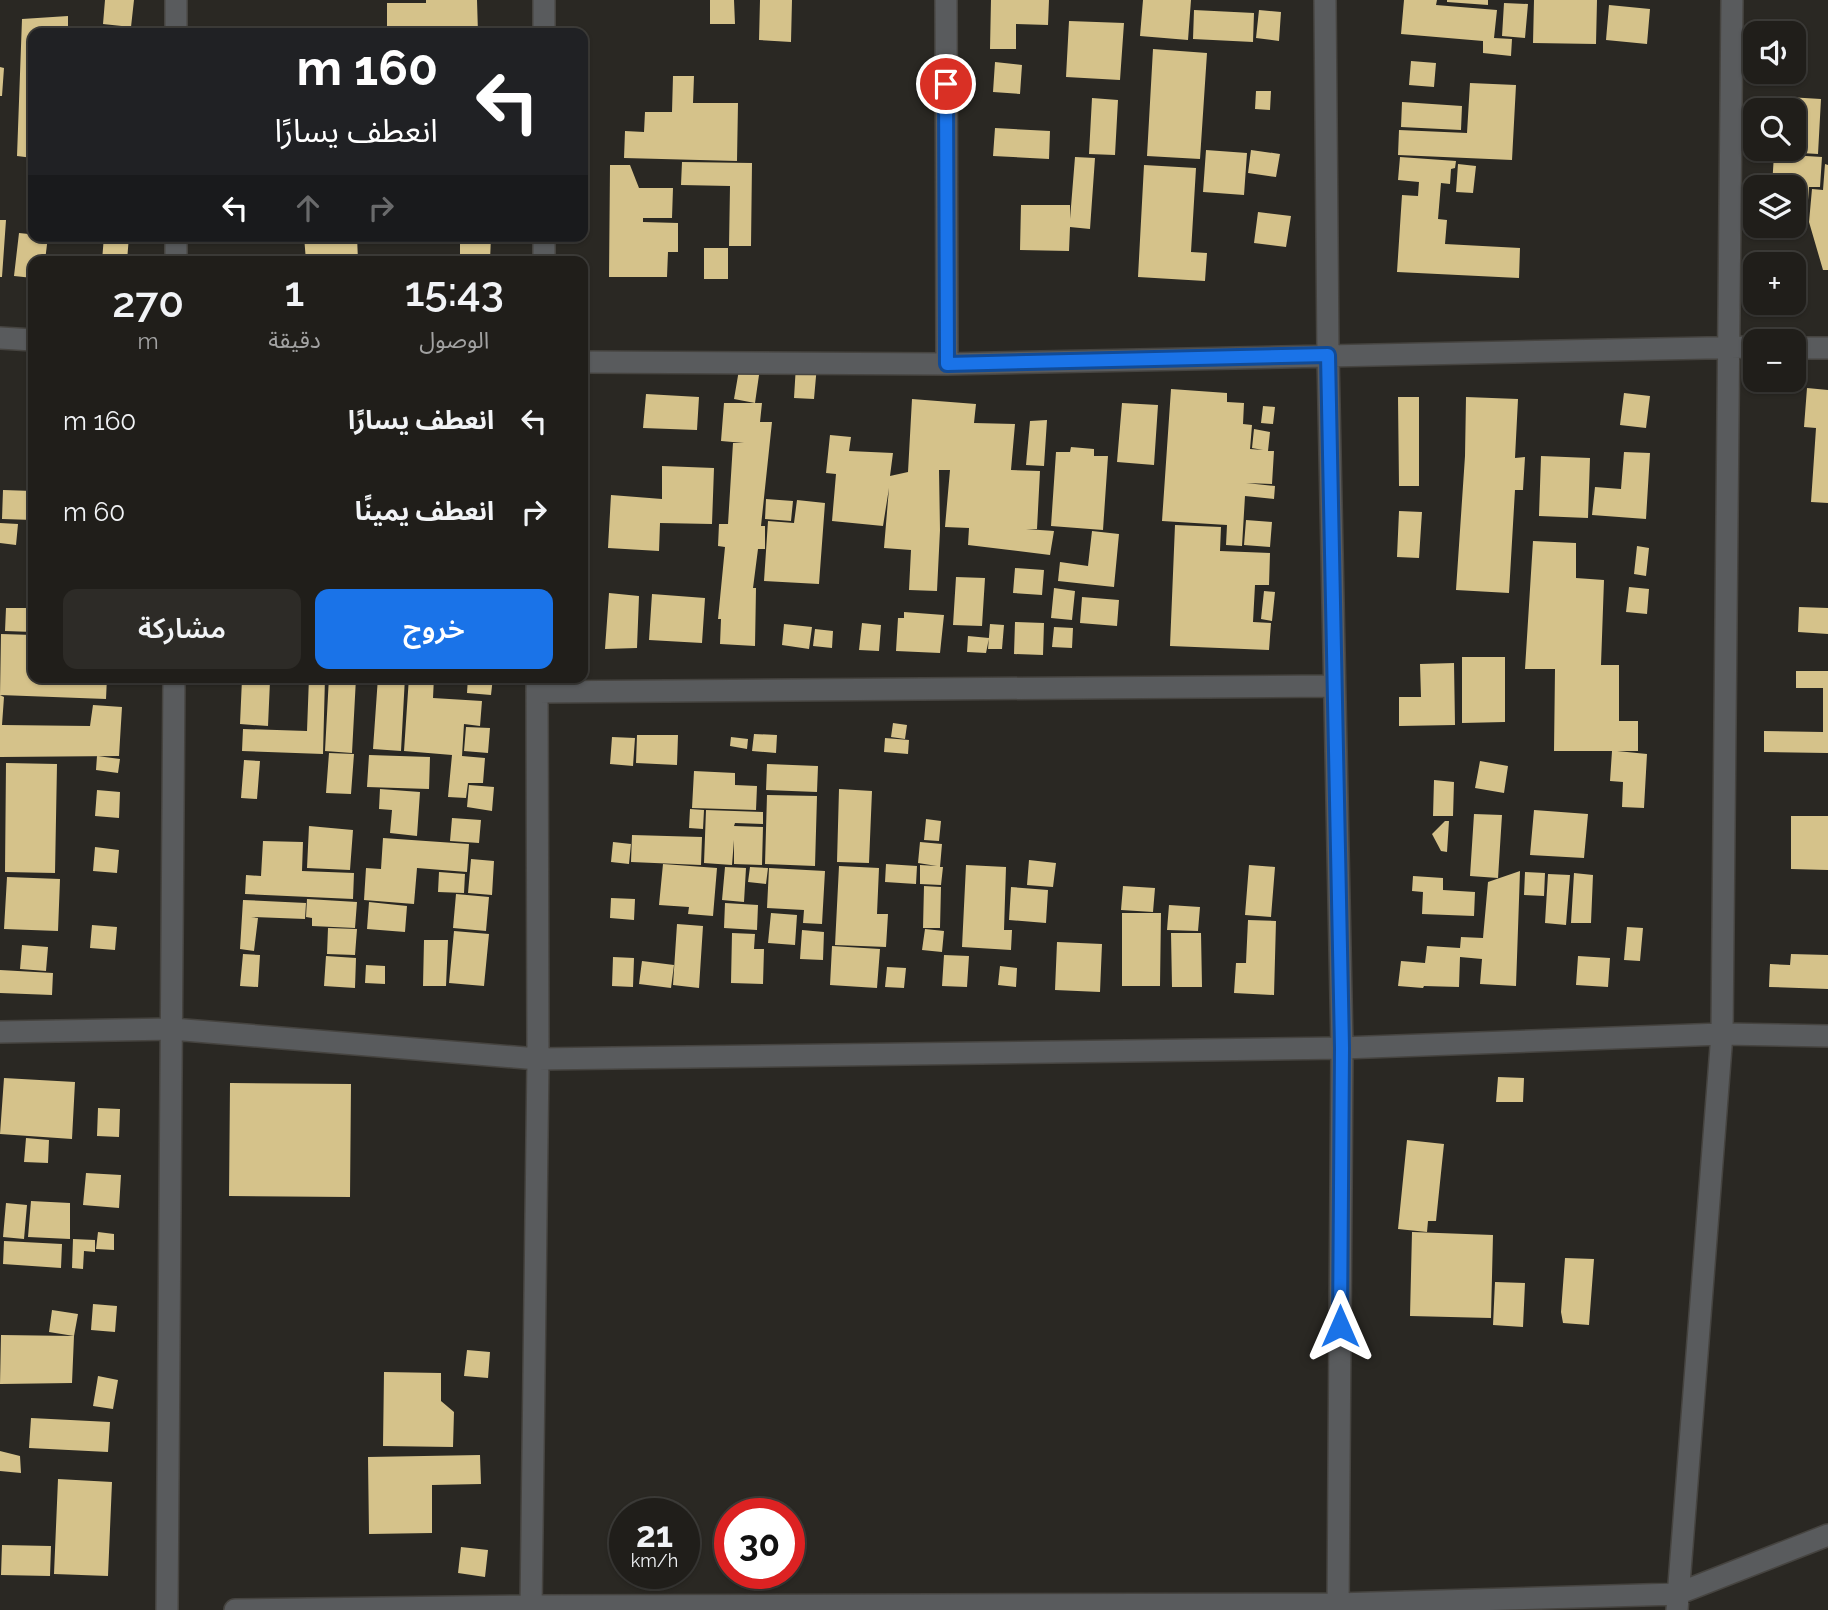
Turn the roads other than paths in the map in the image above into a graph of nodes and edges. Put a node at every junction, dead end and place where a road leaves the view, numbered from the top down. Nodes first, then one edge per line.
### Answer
1 (176, 0) edge
2 (544, 0) edge
3 (946, 0) edge
4 (1325, 0) edge
5 (1732, 0) edge
6 (176, 28) edge
7 (544, 28) edge
8 (0, 338) edge
9 (28, 340) edge
10 (1729, 347) junction
11 (1743, 347) edge
12 (1806, 348) edge
13 (1828, 348) edge
14 (1328, 355) junction
15 (588, 362) edge
16 (947, 364) junction
17 (174, 683) edge
18 (537, 685) edge
19 (1334, 686) junction
20 (172, 1030) junction
21 (0, 1032) edge
22 (1722, 1034) junction
23 (1828, 1036) edge
24 (1342, 1048) junction
25 (538, 1059) junction
26 (1828, 1535) edge
27 (1677, 1602) edge
28 (1338, 1607) edge
29 (531, 1608) edge
30 (167, 1610) edge
31 (235, 1610) edge

1 - 6 street
2 - 7 street
3 - 16 street
4 - 14 street
5 - 10 street
8 - 9 street
10 - 11 street
10 - 14 street
10 - 22 street
12 - 13 street
14 - 16 street
14 - 19 street
15 - 16 street
17 - 20 street
18 - 19 street
18 - 25 street
19 - 24 street
20 - 21 street
20 - 25 street
20 - 30 street
22 - 23 street
22 - 24 street
22 - 27 street
24 - 25 street
24 - 28 street
25 - 29 street
26 - 27 street
27 - 28 street
28 - 29 street
29 - 31 street

